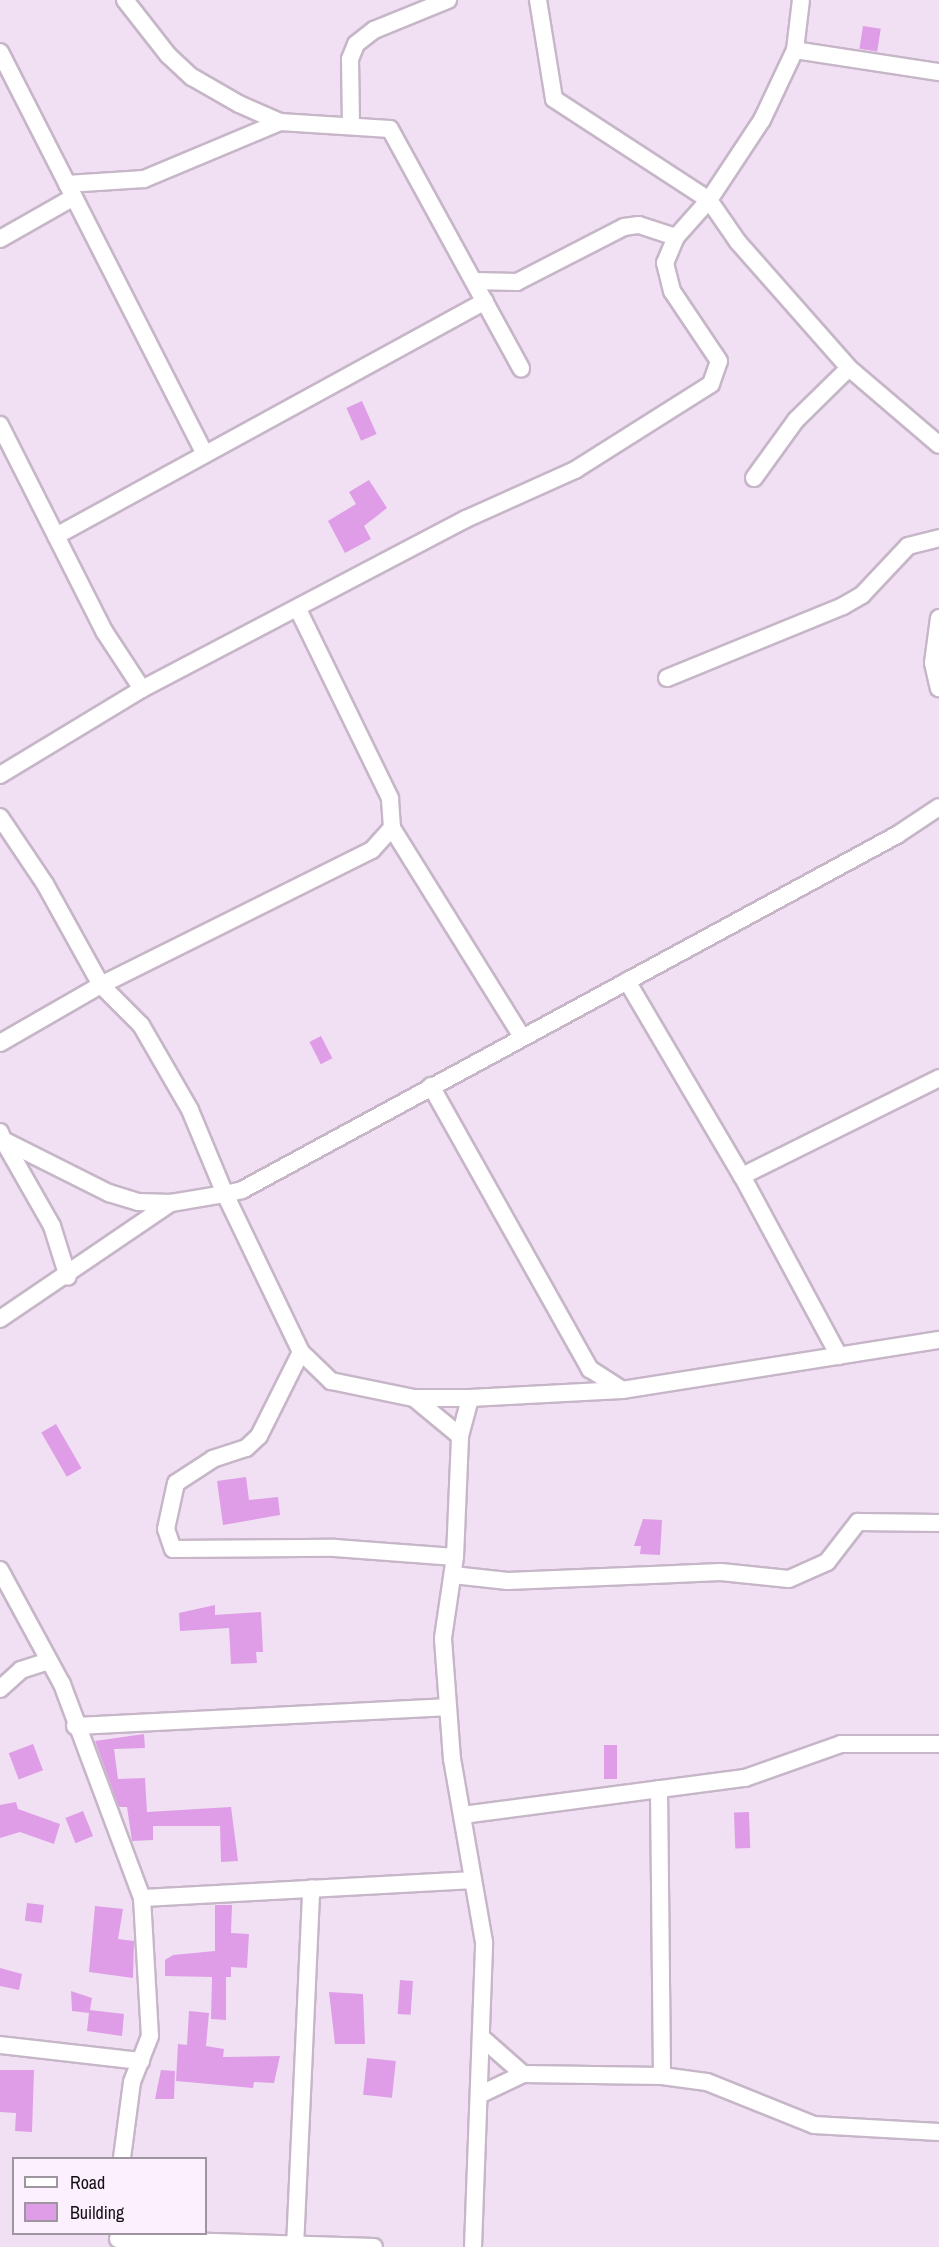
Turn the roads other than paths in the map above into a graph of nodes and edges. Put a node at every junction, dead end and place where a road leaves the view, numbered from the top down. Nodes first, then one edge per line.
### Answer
1 (125, 0) edge
2 (448, 0) edge
3 (538, 0) edge
4 (801, 0) edge
5 (795, 50) junction
6 (0, 52) edge
7 (939, 72) edge
8 (280, 122) junction
9 (351, 123) junction
10 (71, 191) junction
11 (710, 200) junction
12 (676, 237) junction
13 (0, 239) edge
14 (474, 281) junction
15 (485, 301) junction
16 (521, 368) dead end
17 (849, 368) junction
18 (0, 425) edge
19 (939, 445) edge
20 (203, 451) junction
21 (754, 478) dead end
22 (56, 536) junction
23 (939, 538) edge
24 (298, 609) junction
25 (939, 618) edge
26 (667, 678) dead end
27 (939, 688) edge
28 (142, 689) junction
29 (0, 775) edge
30 (939, 807) edge
31 (0, 817) edge
32 (392, 828) junction
33 (627, 981) junction
34 (101, 985) junction
35 (522, 1037) junction
36 (0, 1042) edge
37 (939, 1078) edge
38 (431, 1086) junction
39 (2, 1136) edge
40 (742, 1176) junction
41 (225, 1194) junction
42 (171, 1203) junction
43 (68, 1277) junction
44 (0, 1319) edge
45 (939, 1340) edge
46 (301, 1352) junction
47 (839, 1356) junction
48 (590, 1369) junction
49 (622, 1390) junction
50 (578, 1393) junction
51 (414, 1398) junction
52 (470, 1398) junction
53 (460, 1436) junction
54 (939, 1523) edge
55 (455, 1557) junction
56 (0, 1570) edge
57 (453, 1575) junction
58 (49, 1661) junction
59 (0, 1689) edge
60 (447, 1707) junction
61 (75, 1726) junction
62 (939, 1744) edge
63 (658, 1789) junction
64 (463, 1815) junction
65 (471, 1880) junction
66 (311, 1888) junction
67 (142, 1898) junction
68 (481, 2037) junction
69 (0, 2045) edge
70 (141, 2061) junction
71 (523, 2074) junction
72 (662, 2076) junction
73 (479, 2095) junction
74 (939, 2132) edge
75 (122, 2157) edge
76 (118, 2240) edge
77 (295, 2245) edge
78 (374, 2247) edge
79 (473, 2247) edge

1 - 8 street
2 - 9 street
3 - 11 street
4 - 5 street
5 - 7 street
5 - 11 street
6 - 10 street
8 - 9 street
8 - 10 street
9 - 14 street
10 - 13 street
10 - 20 street
11 - 12 street
11 - 17 street
12 - 14 street
12 - 24 street
14 - 15 street
15 - 16 street
15 - 20 street
17 - 19 street
17 - 21 street
18 - 22 street
20 - 22 street
22 - 28 street
23 - 26 street
24 - 28 street
24 - 32 street
25 - 27 street
28 - 29 street
30 - 33 street
31 - 34 street
32 - 34 street
32 - 35 street
33 - 35 street
33 - 40 street
34 - 36 street
34 - 41 street
35 - 38 street
37 - 40 street
38 - 41 street
38 - 48 street
39 - 42 street
39 - 43 street
40 - 47 street
41 - 42 street
41 - 46 street
42 - 43 street
43 - 44 street
45 - 47 street
46 - 51 street
46 - 55 street
47 - 49 street
48 - 49 street
48 - 50 street
49 - 50 street
50 - 52 street
51 - 52 street
51 - 53 street
52 - 53 street
53 - 55 street
54 - 57 street
55 - 57 street
56 - 58 street
57 - 60 street
58 - 59 street
58 - 61 street
60 - 61 street
60 - 64 street
61 - 67 street
62 - 63 street
63 - 64 street
63 - 72 street
64 - 65 street
65 - 66 street
65 - 68 street
66 - 67 street
66 - 77 street
67 - 70 street
68 - 71 street
68 - 73 street
69 - 70 street
70 - 75 street
71 - 72 street
71 - 73 street
72 - 74 street
73 - 79 street
76 - 77 street
77 - 78 street

